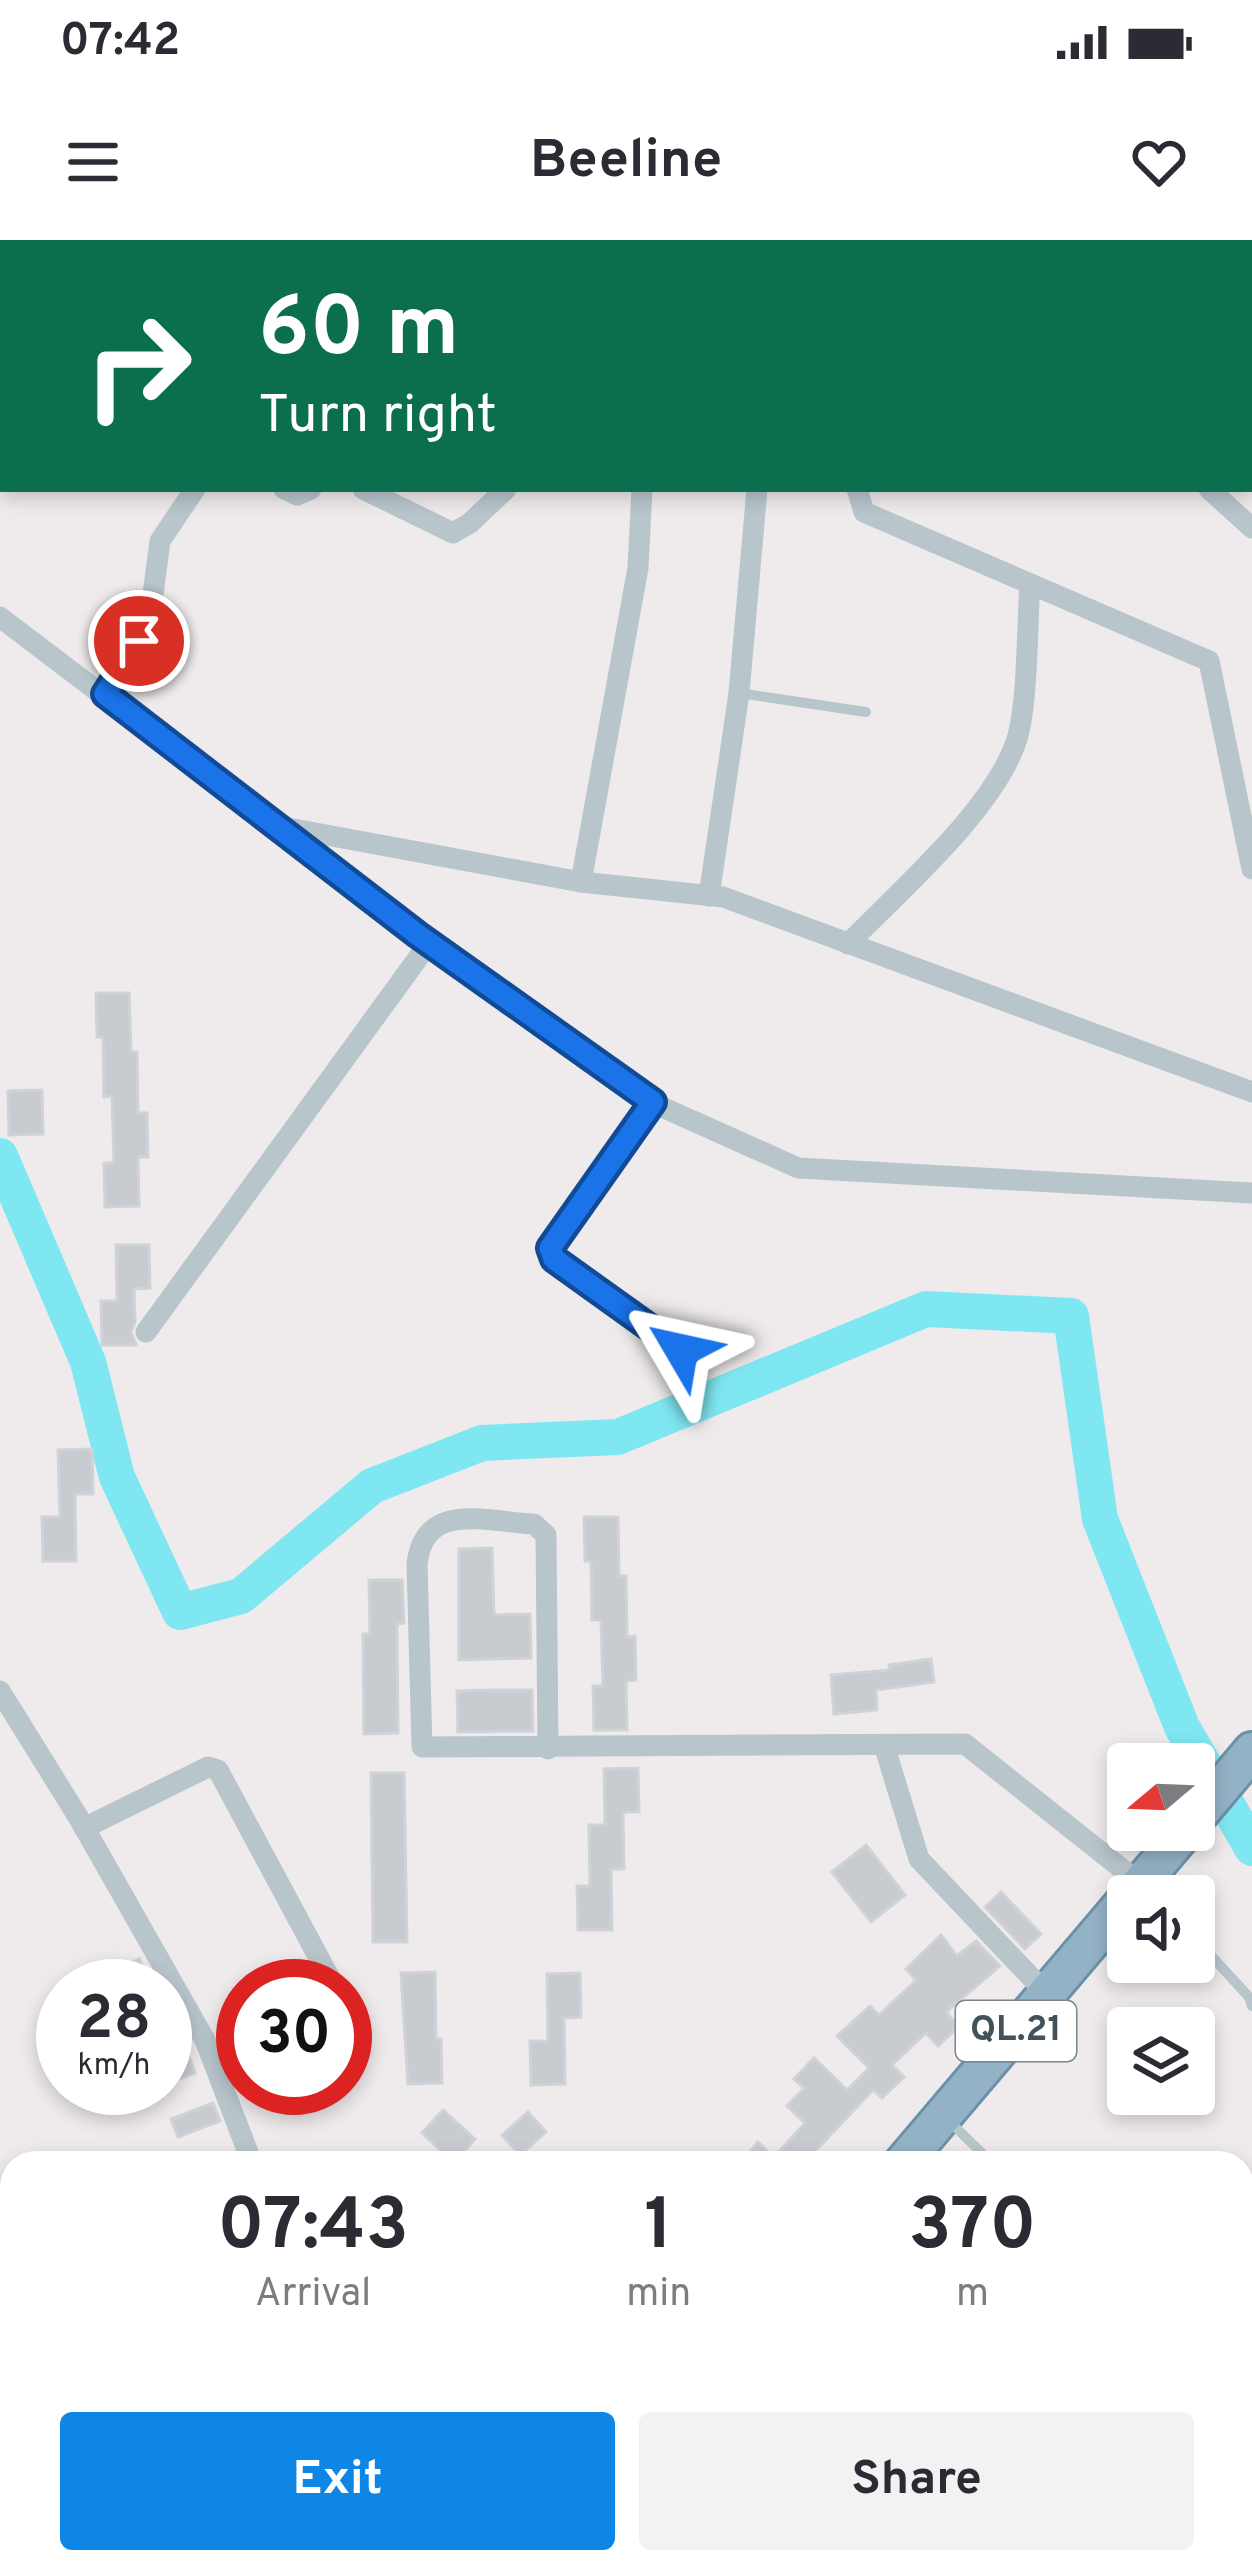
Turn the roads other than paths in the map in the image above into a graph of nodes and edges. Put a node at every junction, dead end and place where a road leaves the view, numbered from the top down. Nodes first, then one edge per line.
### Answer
1 (193, 492) edge
2 (369, 492) edge
3 (503, 492) edge
4 (642, 492) edge
5 (757, 492) edge
6 (858, 492) edge
7 (1212, 492) edge
8 (1252, 527) edge
9 (1030, 584) junction
10 (0, 617) edge
11 (739, 693) junction
12 (105, 694) junction
13 (866, 712) dead end
14 (277, 826) junction
15 (1252, 869) edge
16 (581, 882) junction
17 (709, 896) junction
18 (429, 943) junction
19 (848, 944) junction
20 (1252, 1090) edge
21 (653, 1102) junction
22 (1252, 1193) edge
23 (146, 1332) dead end
24 (681, 1350) dead end
25 (0, 1691) edge
26 (884, 1744) junction
27 (548, 1749) junction
28 (1247, 1757) edge
29 (1215, 1795) edge
30 (84, 1828) junction
31 (1116, 1875) edge
32 (1107, 1928) edge
33 (320, 1959) edge
34 (1215, 1960) edge
35 (1047, 1994) junction
36 (1251, 2000) edge
37 (216, 2068) edge
38 (234, 2115) edge
39 (944, 2116) junction
40 (247, 2151) edge
41 (914, 2151) edge
42 (980, 2151) edge

1 - 12 street
2 - 3 street
4 - 16 street
5 - 11 street
6 - 9 street
7 - 8 street
9 - 15 street
9 - 19 street
10 - 12 street
11 - 13 lane
11 - 17 street
12 - 14 street
14 - 16 street
14 - 18 street
16 - 17 street
17 - 19 street
18 - 21 street
18 - 23 street
19 - 20 street
21 - 22 street
21 - 24 street
25 - 30 street
26 - 27 street
26 - 31 street
26 - 35 street
27 - 27 street
28 - 29 highway
30 - 33 street
30 - 37 street
32 - 35 highway, QL.21
34 - 36 lane
35 - 39 highway, QL.21
38 - 40 street
39 - 41 highway, QL.21
39 - 42 lane

